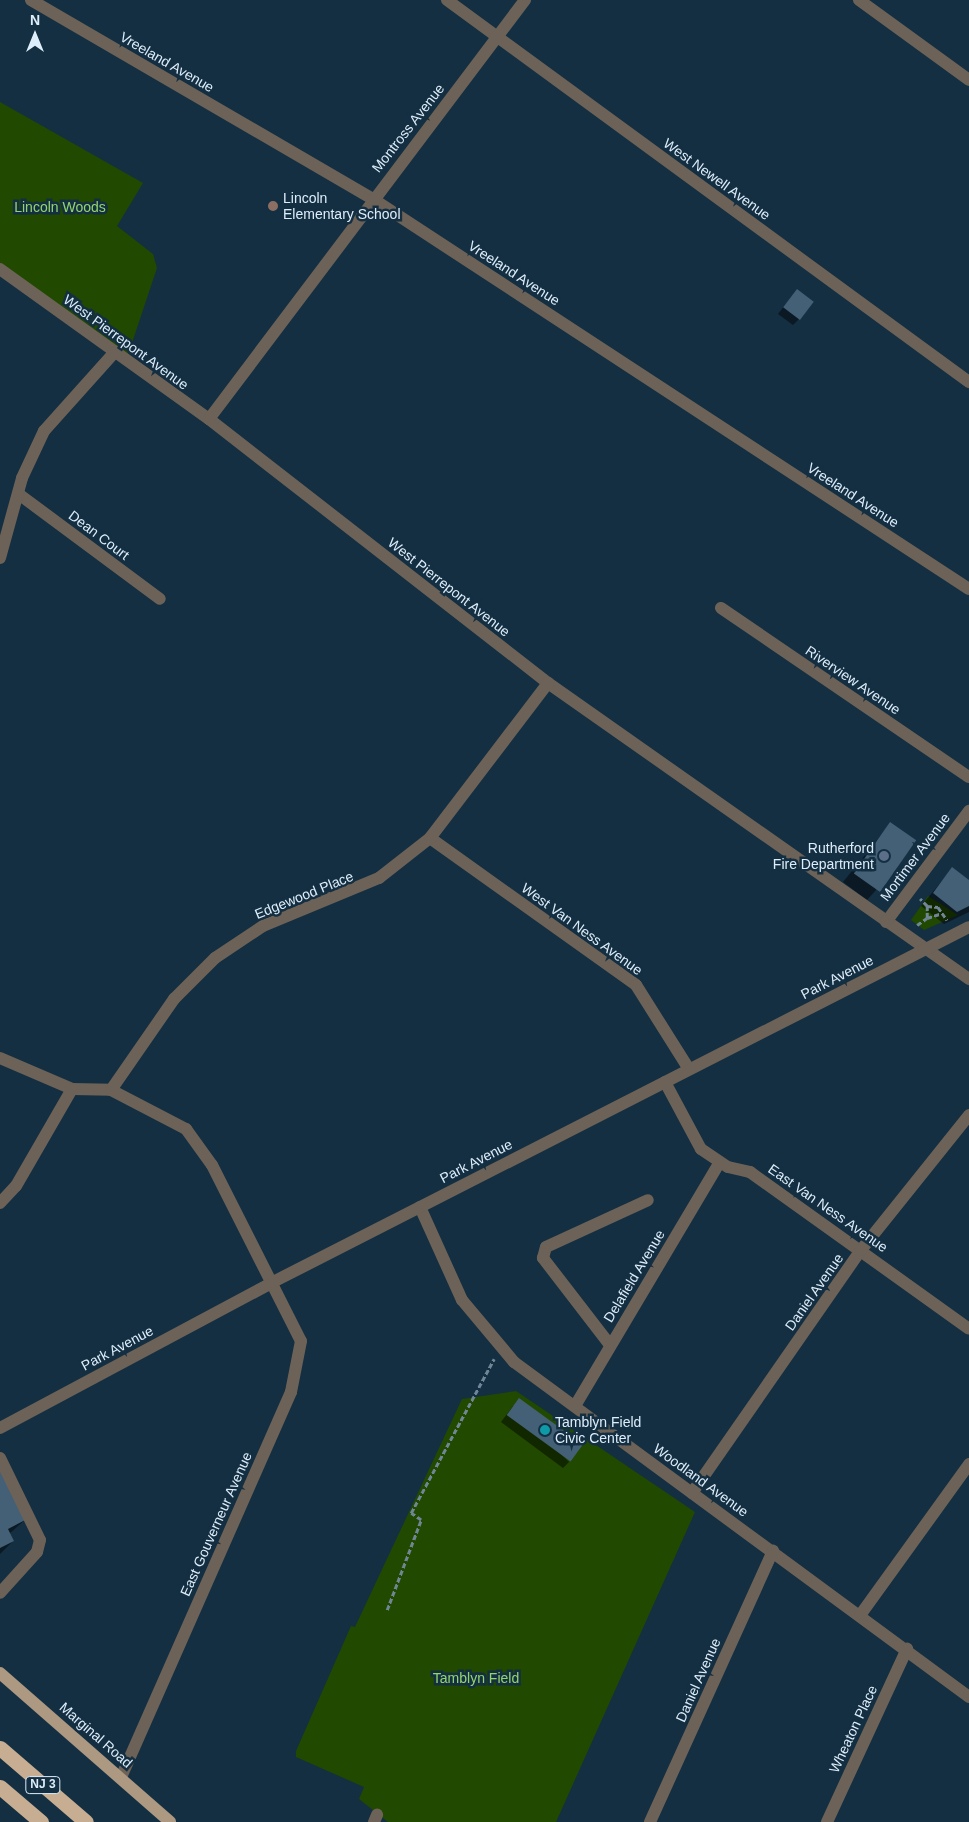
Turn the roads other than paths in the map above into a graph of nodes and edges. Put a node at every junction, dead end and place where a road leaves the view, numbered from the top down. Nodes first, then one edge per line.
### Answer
1 (31, 0) edge
2 (447, 0) edge
3 (525, 0) edge
4 (859, 0) edge
5 (497, 37) junction
6 (969, 80) edge
7 (373, 199) junction
8 (0, 269) edge
9 (114, 353) junction
10 (969, 382) edge
11 (209, 419) junction
12 (20, 495) junction
13 (0, 558) edge
14 (969, 589) edge
15 (160, 599) dead end
16 (720, 608) dead end
17 (548, 683) junction
18 (969, 778) edge
19 (969, 811) edge
20 (430, 838) junction
21 (886, 922) junction
22 (969, 927) edge
23 (926, 948) junction
24 (969, 979) edge
25 (0, 1058) edge
26 (689, 1069) junction
27 (665, 1082) junction
28 (72, 1089) junction
29 (111, 1090) junction
30 (969, 1115) edge
31 (719, 1163) junction
32 (648, 1200) dead end
33 (0, 1203) edge
34 (420, 1207) junction
35 (861, 1250) junction
36 (273, 1282) junction
37 (969, 1330) edge
38 (610, 1345) junction
39 (575, 1406) junction
40 (0, 1428) edge
41 (0, 1458) edge
42 (969, 1464) edge
43 (692, 1493) junction
44 (773, 1551) junction
45 (0, 1593) edge
46 (861, 1614) junction
47 (906, 1649) junction
48 (0, 1673) edge
49 (969, 1697) edge
50 (0, 1748) edge
51 (121, 1776) junction
52 (0, 1787) edge
53 (41, 1822) edge
54 (86, 1822) edge
55 (170, 1822) edge
56 (650, 1822) edge
57 (827, 1822) edge

1 - 7 street, Vreeland Avenue
2 - 5 street, West Newell Avenue
3 - 5 street, Montross Avenue
4 - 6 street
5 - 7 street, Montross Avenue
5 - 10 street, West Newell Avenue
7 - 11 street, Montross Avenue
7 - 14 street, Vreeland Avenue
8 - 9 street, West Pierrepont Avenue
9 - 11 street, West Pierrepont Avenue
9 - 12 street
11 - 17 street, West Pierrepont Avenue
12 - 13 street
12 - 15 street, Dean Court
16 - 18 street, Riverview Avenue
17 - 20 street, Edgewood Place
17 - 21 street, West Pierrepont Avenue
19 - 21 street, Mortimer Avenue
20 - 26 street, West Van Ness Avenue
20 - 29 street, Edgewood Place
21 - 23 street, West Pierrepont Avenue
22 - 23 street, Park Avenue
23 - 24 street, West Pierrepont Avenue
23 - 26 street, Park Avenue
25 - 28 street
26 - 27 street, Park Avenue
27 - 31 street, East Van Ness Avenue
27 - 34 street, Park Avenue
28 - 29 street
28 - 33 street
29 - 36 street, East Gouverneur Avenue
30 - 35 street, Daniel Avenue
31 - 35 street, East Van Ness Avenue
31 - 38 street, Delafield Avenue
32 - 38 street
34 - 36 street, Park Avenue
34 - 39 street, Woodland Avenue
35 - 37 street, East Van Ness Avenue
35 - 43 street, Daniel Avenue
36 - 40 street, Park Avenue
36 - 51 street, East Gouverneur Avenue
38 - 39 street, Delafield Avenue
39 - 43 street, Woodland Avenue
41 - 45 street
42 - 46 street
43 - 44 street, Woodland Avenue
44 - 46 street, Woodland Avenue
44 - 56 street, Daniel Avenue
46 - 47 street, Woodland Avenue
47 - 49 street, Woodland Avenue
47 - 57 street, Wheaton Place
48 - 51 main road, Marginal Road
50 - 54 highway, NJ 3
51 - 55 main road, Marginal Road
52 - 53 highway, NJ 3

